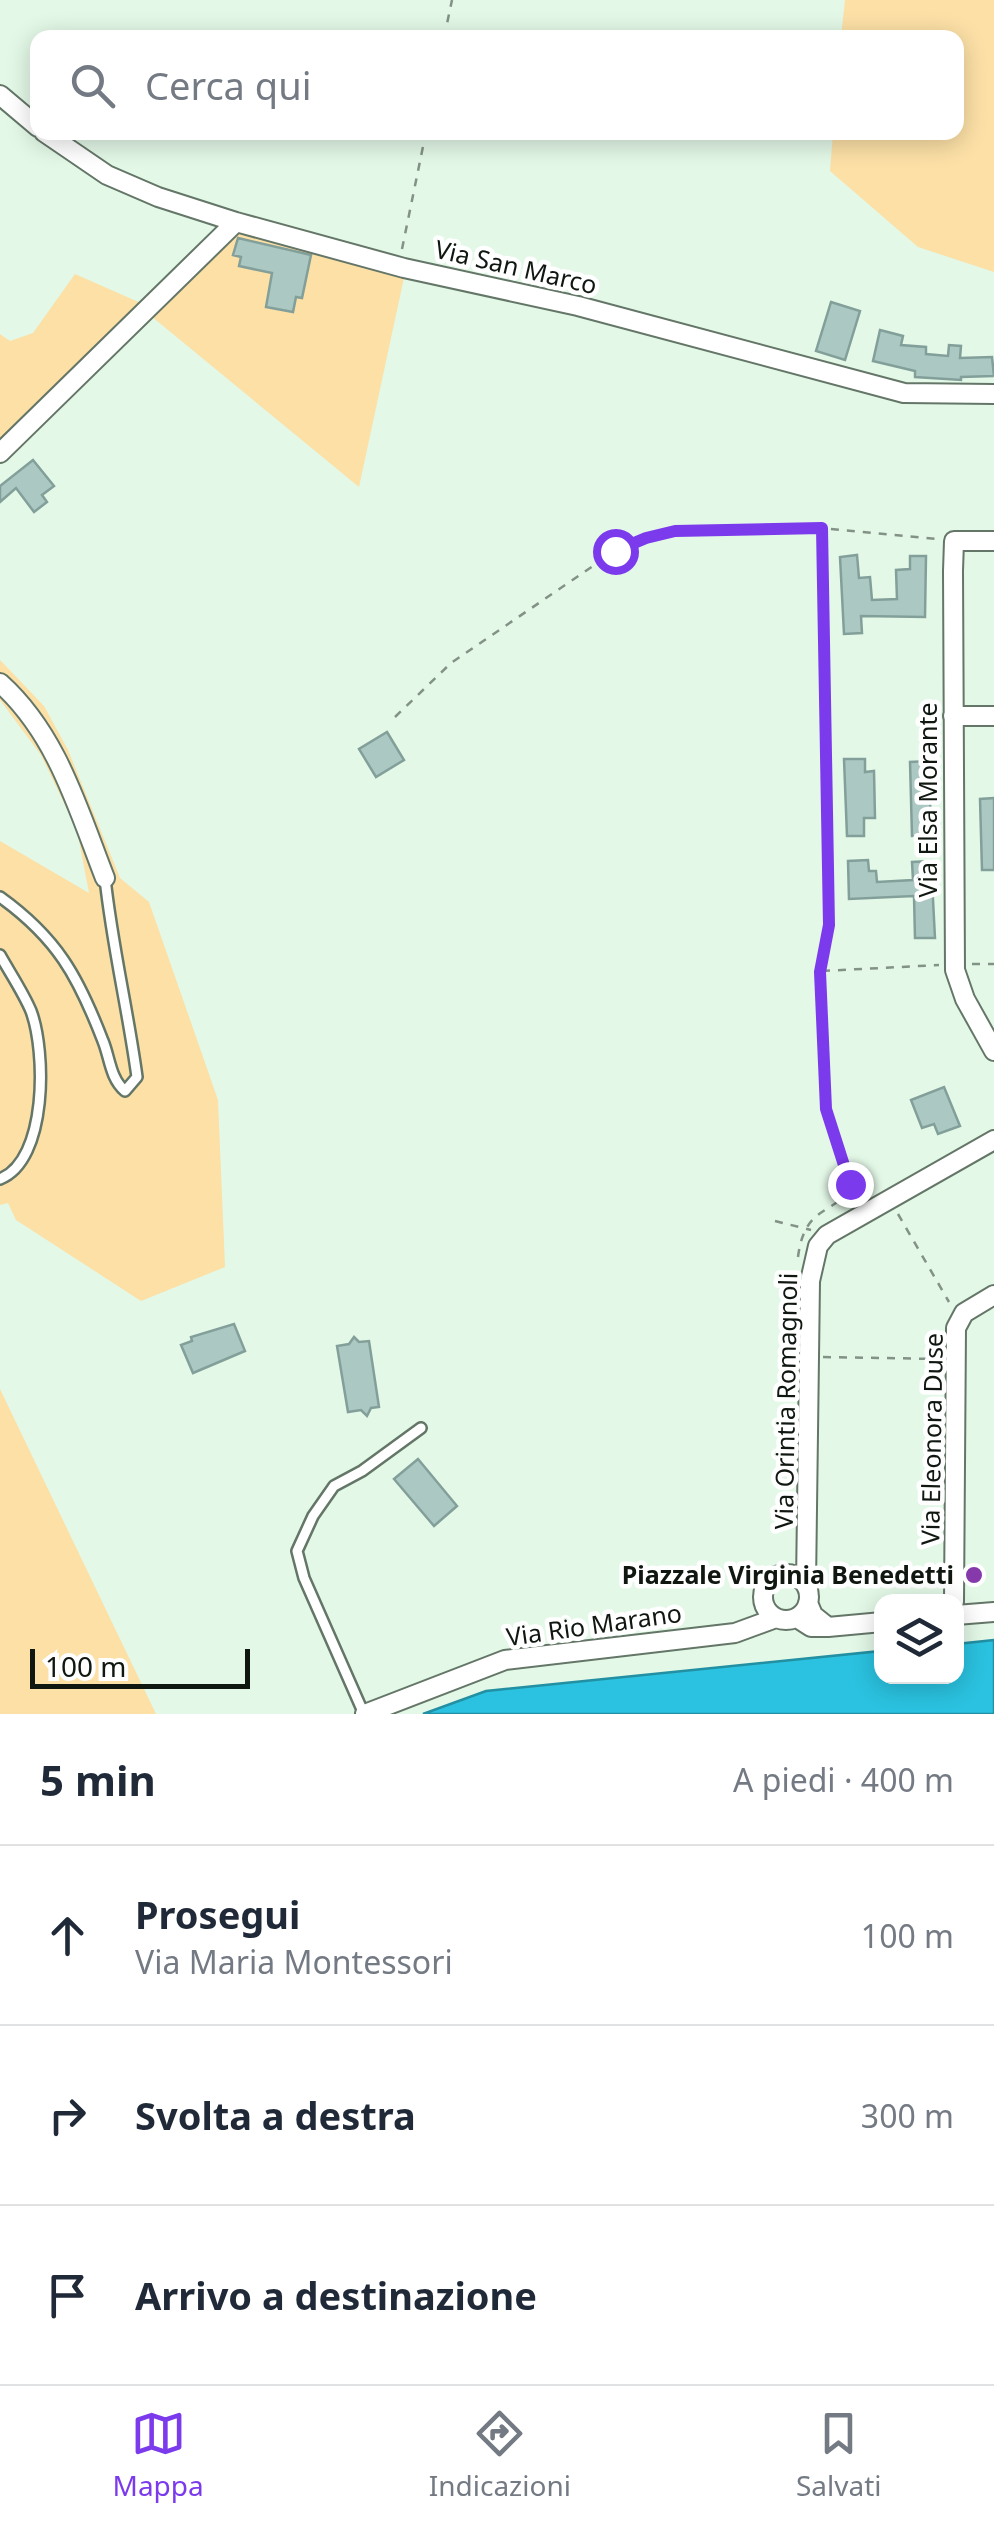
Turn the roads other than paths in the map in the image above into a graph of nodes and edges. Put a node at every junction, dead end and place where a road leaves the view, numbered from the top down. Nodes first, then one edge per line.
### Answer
1 (0, 95) edge
2 (30, 121) edge
3 (56, 140) edge
4 (236, 222) junction
5 (994, 394) edge
6 (0, 452) edge
7 (994, 541) edge
8 (0, 683) edge
9 (953, 716) junction
10 (994, 716) edge
11 (105, 878) joint
12 (0, 897) edge
13 (0, 956) edge
14 (994, 1051) edge
15 (994, 1140) edge
16 (0, 1179) edge
17 (994, 1295) edge
18 (421, 1428) dead end
19 (807, 1548) junction
20 (783, 1573) junction
21 (954, 1594) edge
22 (762, 1598) junction
23 (804, 1602) junction
24 (994, 1612) edge
25 (964, 1614) edge
26 (776, 1618) junction
27 (874, 1623) edge
28 (720, 1633) junction
29 (364, 1714) edge

1 - 2 street
3 - 4 street, Via San Marco
4 - 5 street, Via San Marco
4 - 6 street
7 - 9 street, Via Elsa Morante
8 - 11 street
9 - 10 street
9 - 14 street, Via Elsa Morante
11 - 12 lane
13 - 16 lane
15 - 19 street, Via Orintia Romagnoli
17 - 21 street, Via Eleonora Duse
18 - 29 lane
19 - 20 street
19 - 23 street, Via Orintia Romagnoli
20 - 22 street
20 - 23 street
22 - 26 street
22 - 28 street
23 - 26 street
23 - 27 street
24 - 25 street
26 - 28 street, Via Rio Marano
28 - 29 street, Via Rio Marano

